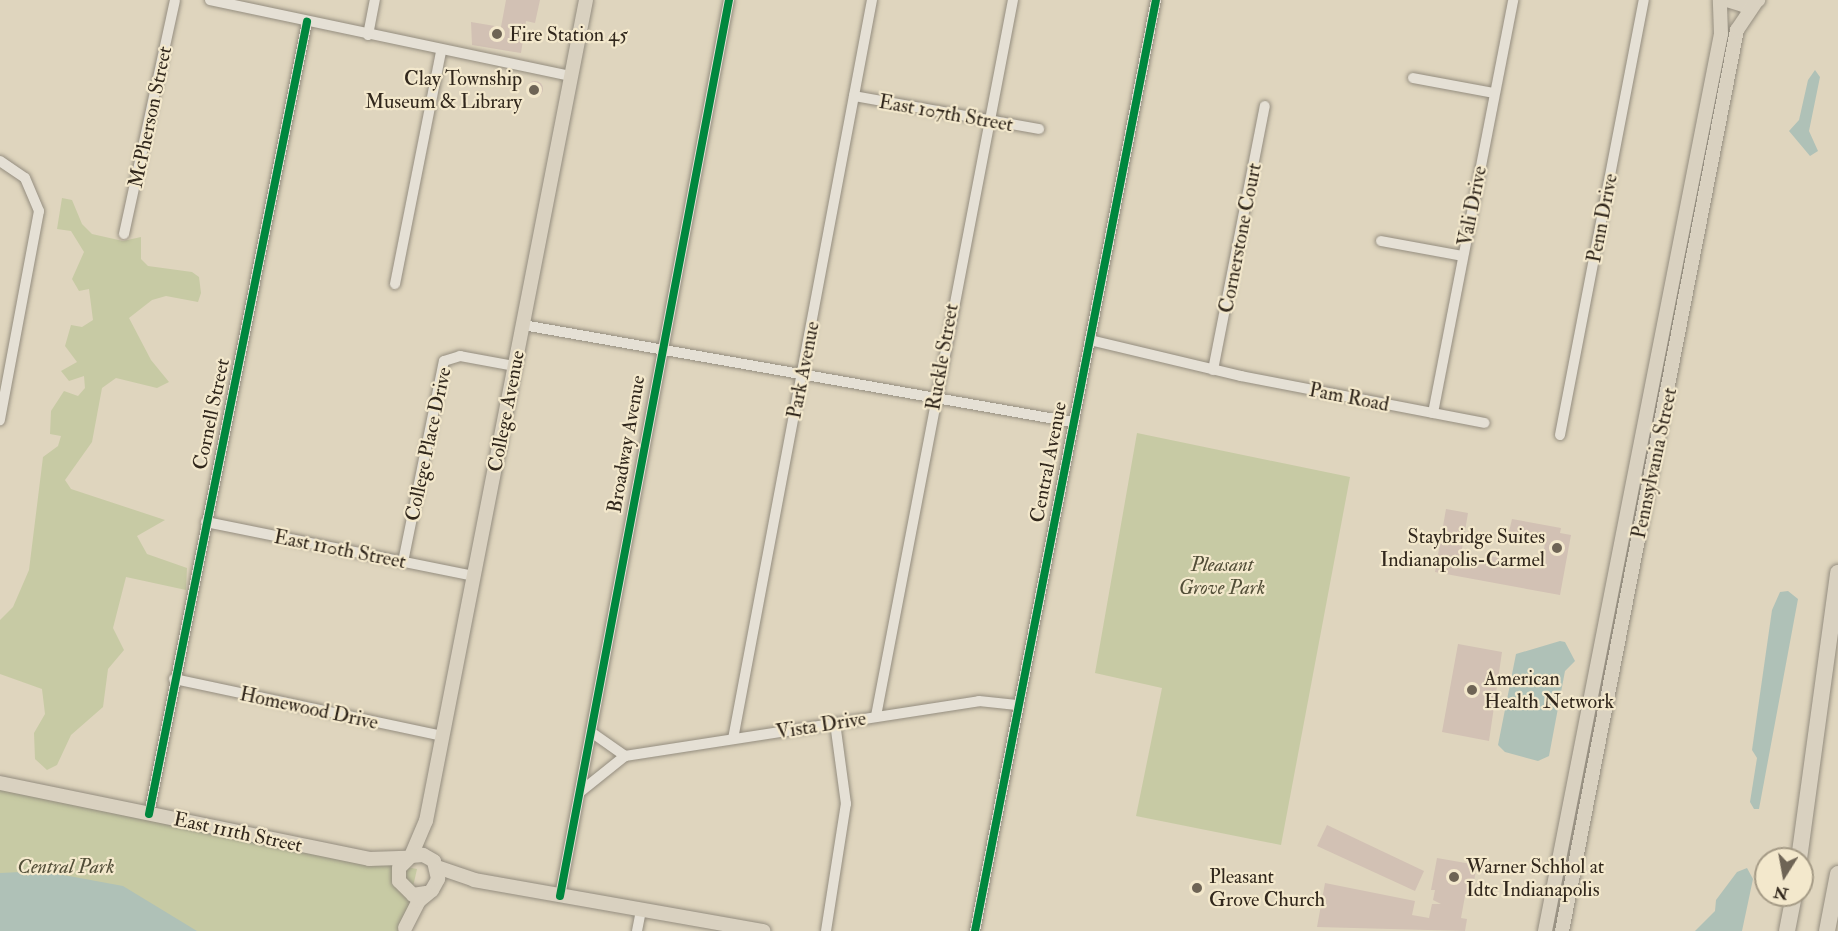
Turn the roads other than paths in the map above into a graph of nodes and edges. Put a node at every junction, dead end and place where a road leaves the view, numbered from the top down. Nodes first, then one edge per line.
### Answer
1 (174, 0) edge
2 (210, 0) edge
3 (375, 0) edge
4 (586, 0) edge
5 (729, 0) edge
6 (872, 0) edge
7 (1013, 0) edge
8 (1155, 0) edge
9 (1513, 0) edge
10 (1644, 0) edge
11 (1720, 0) edge
12 (1727, 0) edge
13 (1758, 0) edge
14 (307, 22) junction
15 (368, 35) junction
16 (441, 51) junction
17 (571, 76) junction
18 (1413, 78) dead end
19 (1494, 93) junction
20 (854, 96) junction
21 (1265, 106) dead end
22 (988, 121) junction
23 (1039, 129) dead end
24 (0, 161) edge
25 (124, 234) dead end
26 (1381, 241) dead end
27 (1463, 256) junction
28 (395, 284) dead end
29 (523, 325) junction
30 (1090, 340) junction
31 (660, 349) junction
32 (514, 366) junction
33 (1213, 370) junction
34 (802, 374) junction
35 (935, 398) junction
36 (1433, 413) junction
37 (0, 420) edge
38 (1072, 422) junction
39 (1484, 423) dead end
40 (1560, 435) dead end
41 (206, 522) junction
42 (403, 562) junction
43 (1838, 573) edge
44 (475, 576) junction
45 (1838, 669) edge
46 (174, 679) junction
47 (1017, 705) junction
48 (876, 716) junction
49 (835, 723) junction
50 (591, 732) junction
51 (443, 736) junction
52 (733, 739) junction
53 (625, 756) junction
54 (0, 783) edge
55 (580, 792) junction
56 (149, 814) junction
57 (426, 821) junction
58 (1802, 847) edge
59 (1802, 847) edge
60 (409, 857) junction
61 (369, 859) junction
62 (435, 864) junction
63 (1838, 874) edge
64 (474, 880) junction
65 (400, 884) junction
66 (429, 892) junction
67 (560, 896) junction
68 (1838, 897) edge
69 (1792, 907) edge
70 (641, 910) junction
71 (405, 929) edge
72 (637, 931) edge
73 (764, 931) edge
74 (826, 931) edge
75 (975, 931) edge
76 (1545, 931) edge
77 (1562, 931) edge
78 (1787, 931) edge
79 (1828, 931) edge

1 - 25 street, McPherson Street
2 - 14 street
3 - 15 street
4 - 17 main road, College Avenue
5 - 31 street, Broadway Avenue
6 - 20 street, Park Avenue
7 - 22 street, Ruckle Street
8 - 30 street, Central Avenue
9 - 19 street, Vali Drive
10 - 40 street, Penn Drive
11 - 76 main road, Pennsylvania Street
12 - 13 main road
13 - 77 main road, Pennsylvania Street
14 - 15 street
14 - 41 street, Cornell Street
15 - 16 street
16 - 17 street
16 - 28 street
17 - 29 main road, College Avenue
18 - 19 street
19 - 27 street, Vali Drive
20 - 22 street, East 107th Street
20 - 34 street, Park Avenue
21 - 33 street, Cornerstone Court
22 - 23 street, East 107th Street
22 - 35 street, Ruckle Street
24 - 37 street
26 - 27 street
27 - 36 street, Vali Drive
29 - 31 street
29 - 32 main road, College Avenue
30 - 33 street, Pam Road
30 - 38 street, Central Avenue
31 - 34 street
31 - 50 street, Broadway Avenue
32 - 42 street, College Place Drive
32 - 44 main road, College Avenue
33 - 36 street, Pam Road
34 - 35 street
34 - 52 street, Park Avenue
35 - 38 street
35 - 48 street, Ruckle Street
36 - 39 street, Pam Road
38 - 47 street, Central Avenue
41 - 42 street, East 110th Street
41 - 46 street, Cornell Street
42 - 44 street, East 110th Street
43 - 58 highway
44 - 51 main road, College Avenue
45 - 59 highway
46 - 51 street, Homewood Drive
46 - 56 street, Cornell Street
47 - 48 street, Vista Drive
47 - 75 street, Central Avenue
48 - 49 street, Vista Drive
49 - 52 street, Vista Drive
49 - 74 street
50 - 53 street
50 - 55 street, Broadway Avenue
51 - 57 main road, College Avenue
52 - 53 street, Vista Drive
53 - 55 street, Vista Drive
54 - 56 main road, East 111th Street
55 - 67 street, Broadway Avenue
56 - 61 main road, East 111th Street
57 - 60 main road, College Avenue
57 - 62 main road, College Avenue
60 - 61 main road, East 111th Street
60 - 62 main road
60 - 65 main road
61 - 65 main road, East 111th Street
62 - 64 main road
62 - 66 main road
63 - 79 highway
64 - 66 main road
64 - 67 main road
65 - 66 main road
65 - 71 main road
66 - 71 main road
67 - 70 main road
68 - 79 highway
69 - 78 highway
70 - 72 street
70 - 73 main road

